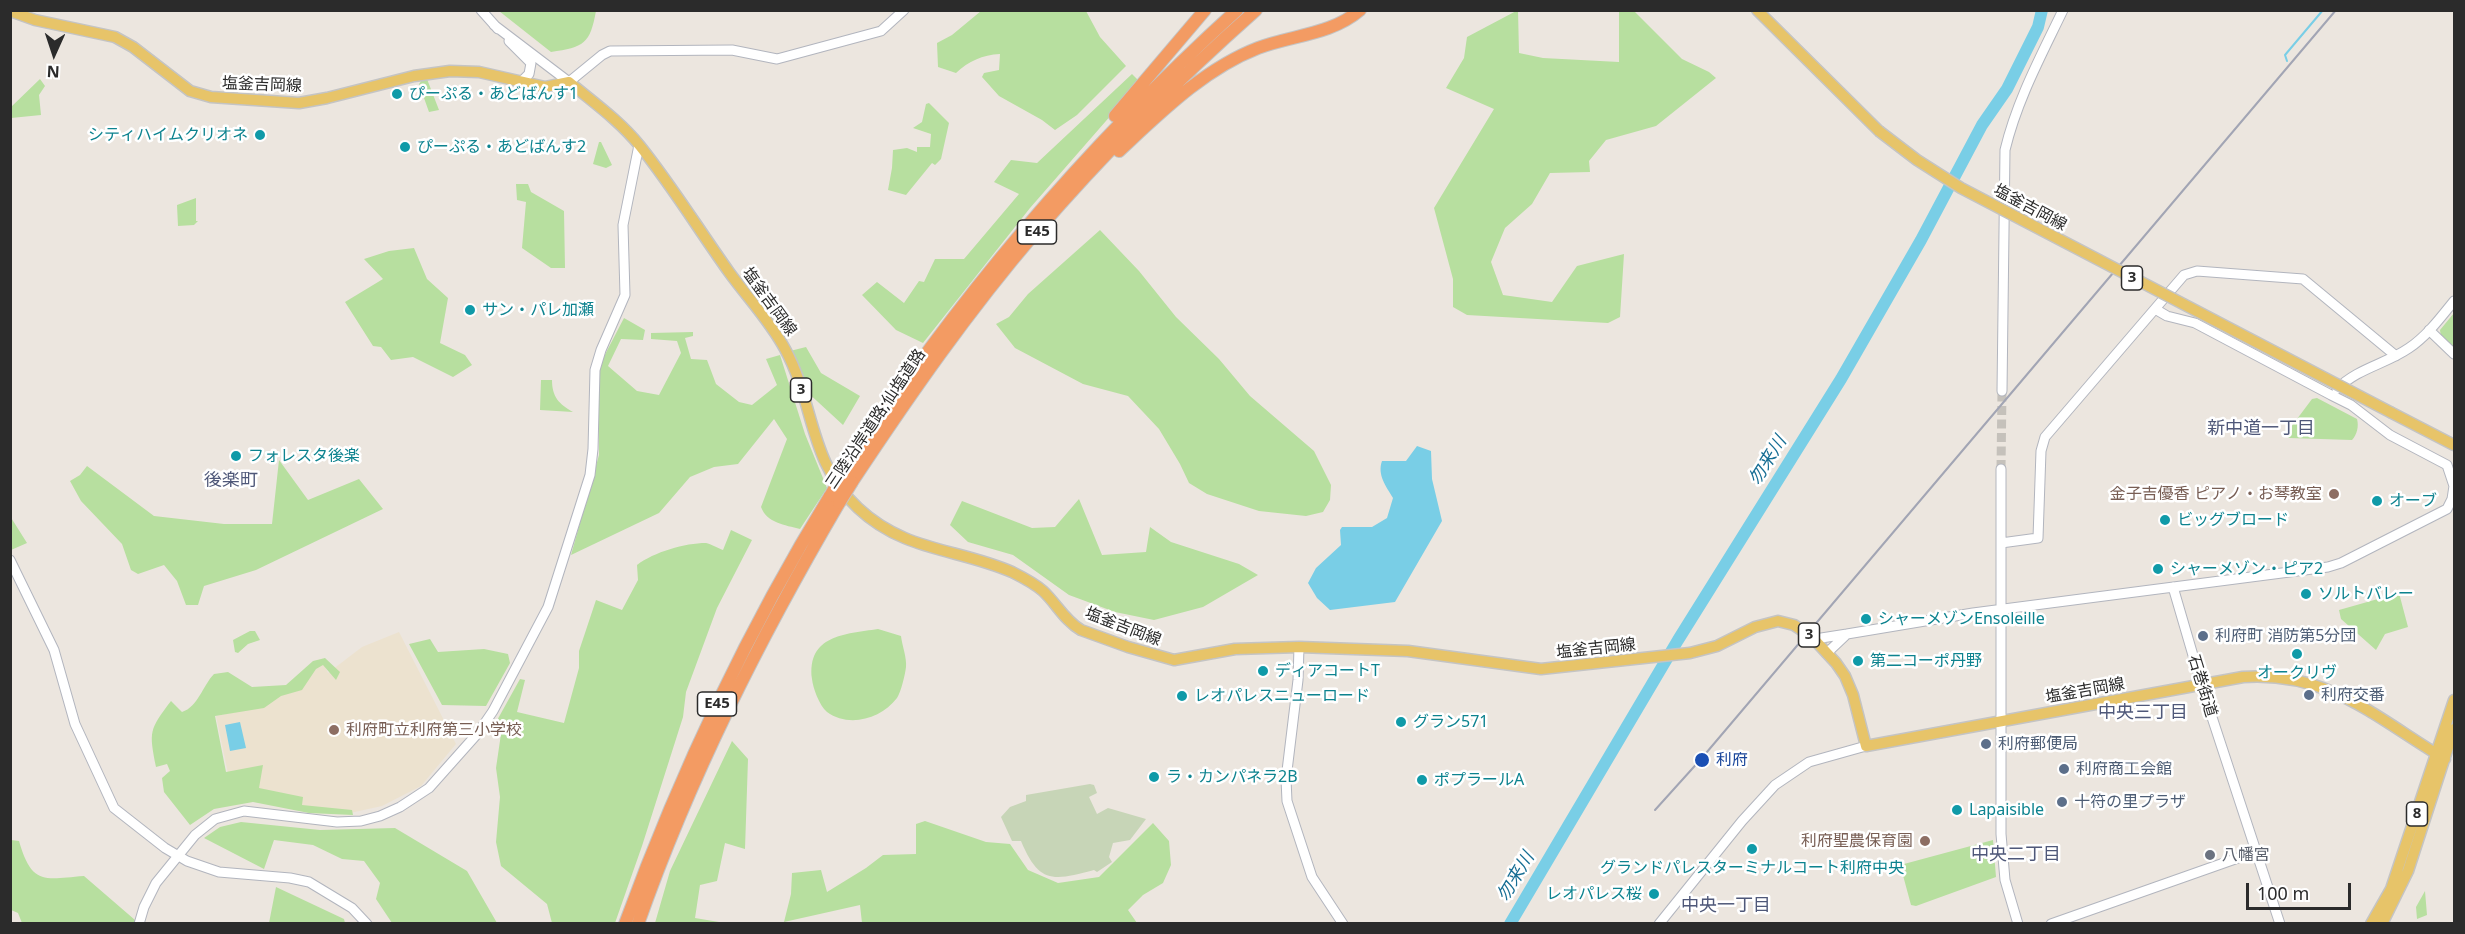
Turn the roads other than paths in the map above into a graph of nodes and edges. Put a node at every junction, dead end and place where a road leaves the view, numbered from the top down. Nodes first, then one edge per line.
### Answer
1 (10, 10) edge
2 (481, 10) edge
3 (904, 10) edge
4 (1205, 10) edge
5 (1237, 10) edge
6 (1256, 10) edge
7 (1360, 10) edge
8 (1757, 10) edge
9 (2063, 10) edge
10 (494, 25) junction
11 (522, 81) junction
12 (569, 82) junction
13 (639, 145) junction
14 (1028, 233) junction
15 (2454, 301) edge
16 (2155, 309) junction
17 (2429, 330) junction
18 (2454, 354) edge
19 (2396, 356) junction
20 (2002, 391) tunnel mouth
21 (2331, 394) junction
22 (2454, 445) edge
23 (2001, 469) tunnel mouth
24 (835, 499) junction
25 (2001, 543) junction
26 (10, 561) edge
27 (2173, 587) junction
28 (2001, 610) junction
29 (1847, 634) junction
30 (1815, 639) junction
31 (1299, 646) junction
32 (1828, 652) junction
33 (2201, 685) junction
34 (2454, 700) edge
35 (2001, 721) junction
36 (2454, 729) edge
37 (1866, 746) junction
38 (2446, 759) edge
39 (2255, 852) junction
40 (177, 855) junction
41 (140, 924) edge
42 (367, 924) edge
43 (625, 924) edge
44 (638, 924) edge
45 (1343, 924) edge
46 (1659, 924) edge
47 (2018, 924) edge
48 (2051, 924) edge
49 (2280, 924) edge
50 (2371, 924) edge
51 (2382, 924) edge

1 - 11 main road, 塩釜吉岡線
2 - 10 street
3 - 12 street
4 - 14 highway
5 - 14 highway, 三陸沿岸道路;仙塩道路 / E45
6 - 14 highway, 三陸沿岸道路;仙塩道路 / E45
7 - 14 highway
8 - 22 main road, 塩釜吉岡線 / 3, bridge
9 - 20 street
10 - 11 street
10 - 12 street
11 - 12 main road, 塩釜吉岡線
12 - 13 main road, 塩釜吉岡線 / 3
13 - 31 main road, 塩釜吉岡線 / 3
13 - 40 street
14 - 24 highway, 三陸沿岸道路;仙塩道路 / E45, bridge
15 - 17 street
16 - 19 street
16 - 21 street
16 - 25 street
17 - 18 street
17 - 19 street
19 - 21 street
21 - 27 street
23 - 25 street
24 - 43 highway, 三陸沿岸道路;仙塩道路 / E45
24 - 44 highway, 三陸沿岸道路;仙塩道路 / E45
25 - 28 street
26 - 40 street
27 - 28 street
27 - 33 street, 石巻街道
28 - 29 street
28 - 35 street
29 - 30 street
29 - 32 street
30 - 31 main road, 塩釜吉岡線 / 3
30 - 32 main road, 塩釜吉岡線 / 3
31 - 45 street
32 - 37 main road, 塩釜吉岡線 / 3
33 - 35 main road, 塩釜吉岡線
33 - 38 main road, 塩釜吉岡線
33 - 39 street, 石巻街道
34 - 38 main road, 8
35 - 37 main road, 塩釜吉岡線
35 - 47 street
36 - 38 main road, 8
37 - 46 street
38 - 50 main road, 8
38 - 51 main road, 8
39 - 48 street
39 - 49 street, 石巻街道
40 - 41 street
40 - 42 street

